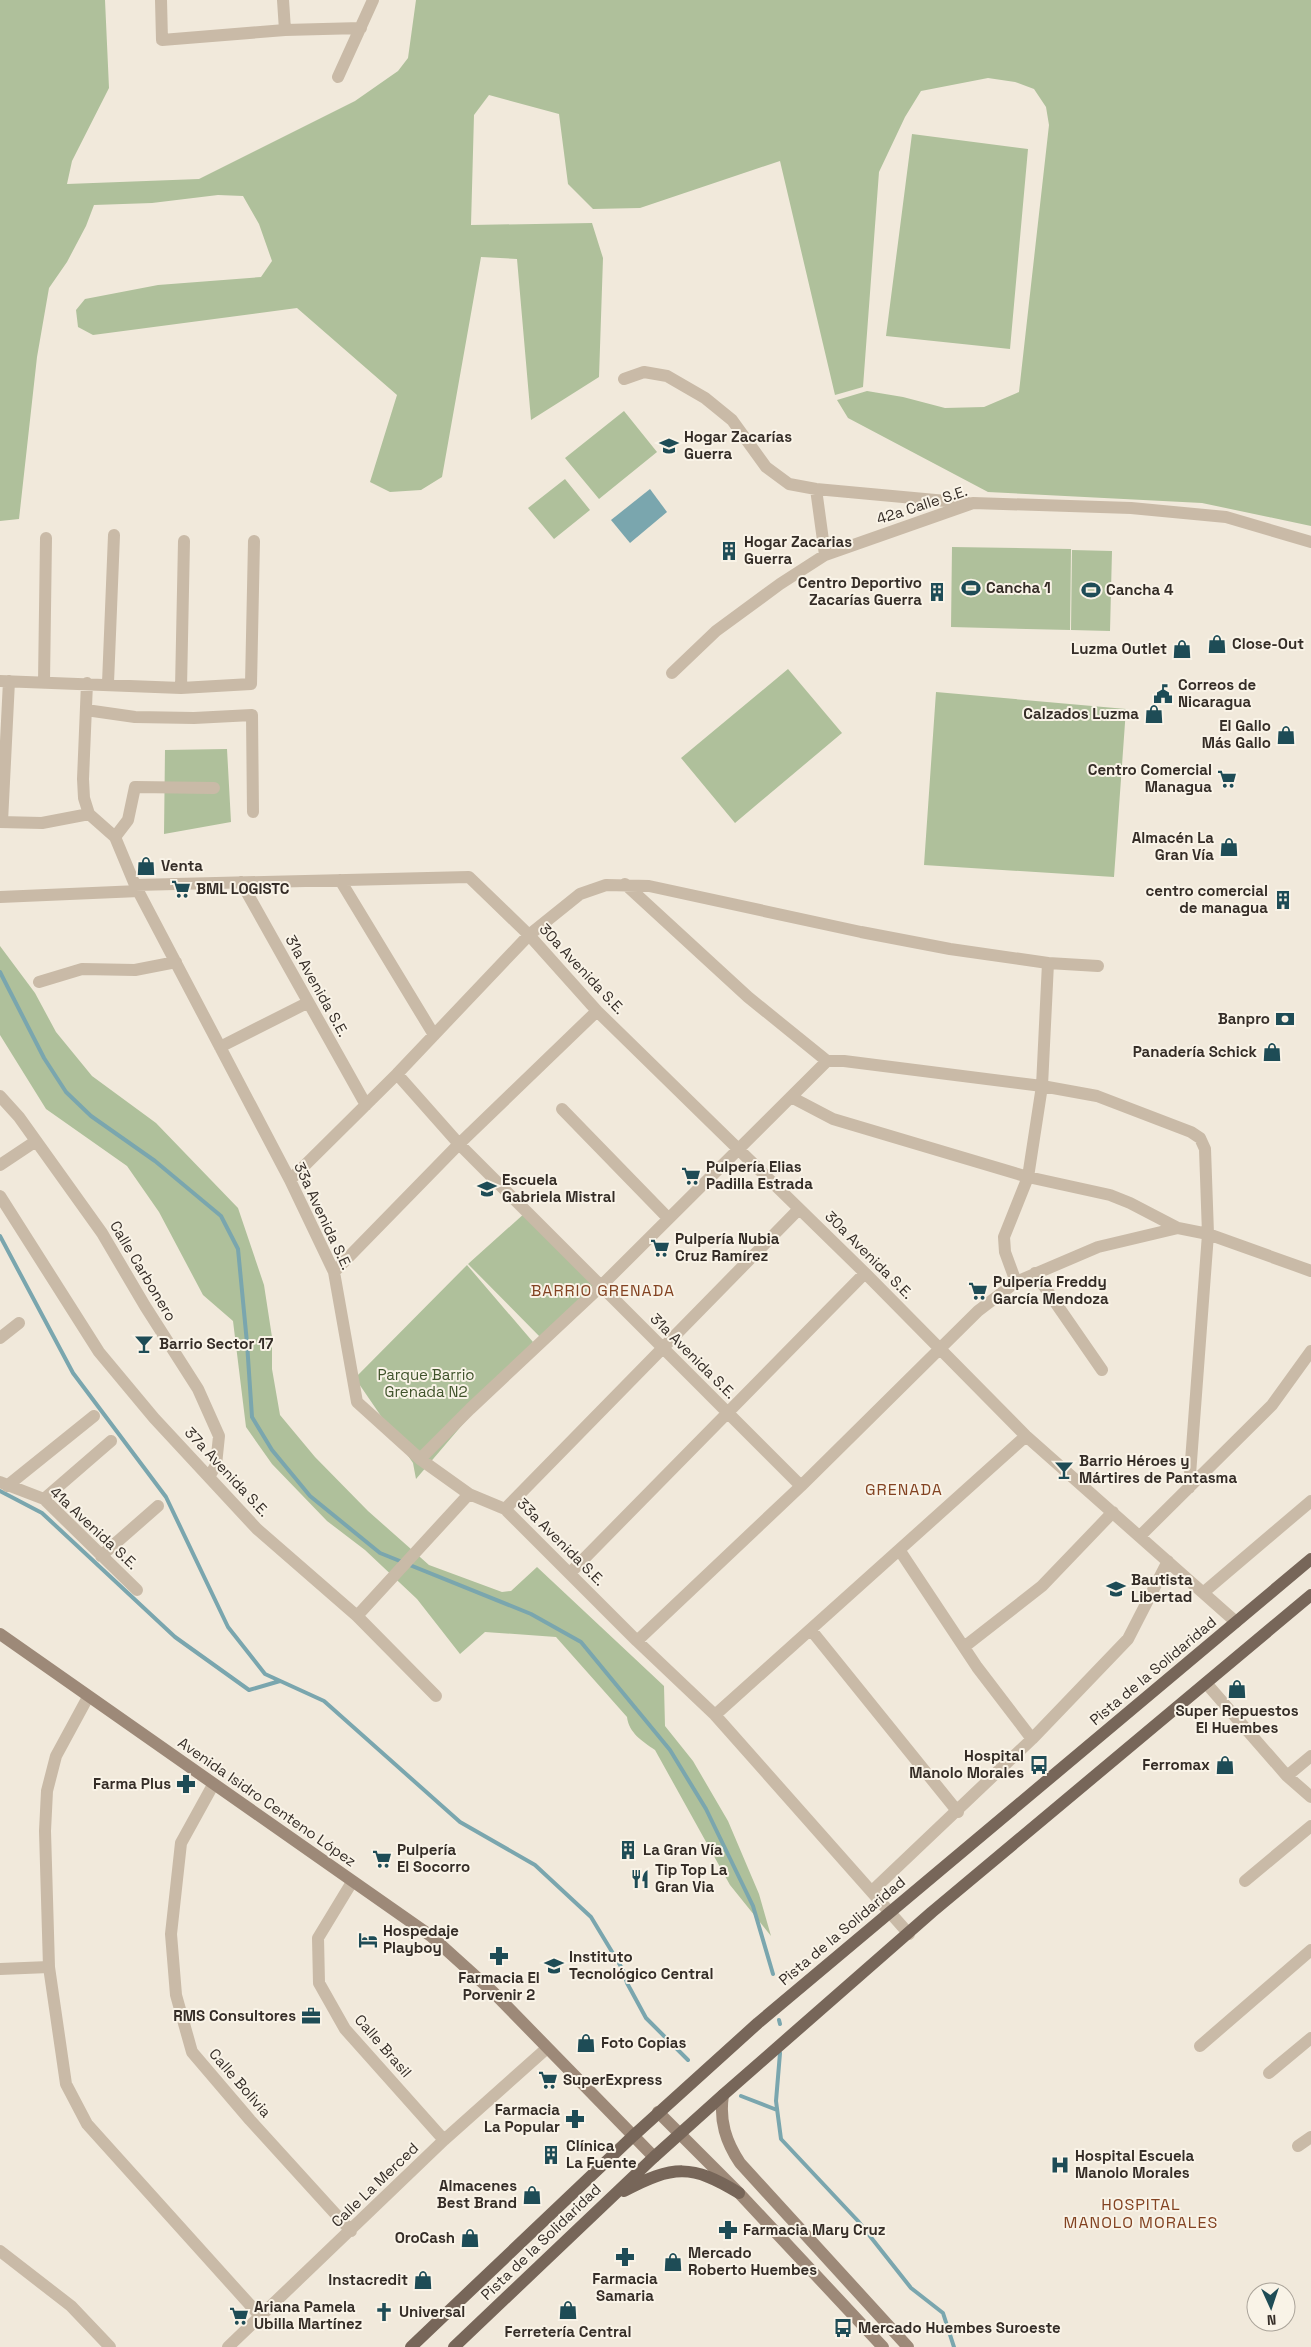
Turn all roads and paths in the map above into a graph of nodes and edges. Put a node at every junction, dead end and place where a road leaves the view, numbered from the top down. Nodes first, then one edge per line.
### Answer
1 (161, 0) edge
2 (283, 0) edge
3 (373, 0) edge
4 (362, 28) junction
5 (285, 30) junction
6 (338, 77) dead end
7 (624, 379) dead end
8 (816, 489) junction
9 (973, 503) junction
10 (114, 535) dead end
11 (46, 538) dead end
12 (184, 541) dead end
13 (254, 541) dead end
14 (1311, 542) edge
15 (825, 555) junction
16 (672, 673) dead end
17 (5, 681) edge
18 (44, 682) junction
19 (87, 683) junction
20 (108, 683) junction
21 (181, 688) junction
22 (86, 710) junction
23 (214, 788) dead end
24 (253, 812) dead end
25 (89, 814) junction
26 (1, 822) edge
27 (116, 837) junction
28 (340, 880) junction
29 (240, 882) junction
30 (626, 884) junction
31 (137, 888) junction
32 (0, 897) edge
33 (529, 935) junction
34 (176, 962) junction
35 (1048, 963) junction
36 (1098, 966) dead end
37 (40, 982) dead end
38 (307, 1003) junction
39 (597, 1011) junction
40 (434, 1035) junction
41 (220, 1046) junction
42 (827, 1061) junction
43 (397, 1074) junction
44 (1042, 1086) junction
45 (0, 1096) edge
46 (791, 1097) junction
47 (366, 1105) junction
48 (562, 1110) dead end
49 (36, 1141) junction
50 (459, 1144) junction
51 (738, 1149) junction
52 (0, 1165) edge
53 (1028, 1177) junction
54 (290, 1180) junction
55 (0, 1196) edge
56 (800, 1209) junction
57 (668, 1218) junction
58 (1178, 1228) junction
59 (1208, 1234) junction
60 (1311, 1271) edge
61 (334, 1272) junction
62 (865, 1273) junction
63 (1035, 1273) junction
64 (1016, 1282) junction
65 (600, 1286) junction
66 (19, 1323) dead end
67 (0, 1338) edge
68 (663, 1348) junction
69 (940, 1350) junction
70 (1311, 1351) edge
71 (1102, 1370) dead end
72 (727, 1414) junction
73 (94, 1416) dead end
74 (1026, 1436) junction
75 (111, 1441) dead end
76 (420, 1459) junction
77 (209, 1477) junction
78 (4, 1484) edge
79 (801, 1486) junction
80 (1189, 1488) junction
81 (469, 1494) junction
82 (44, 1499) junction
83 (1311, 1501) edge
84 (158, 1506) dead end
85 (505, 1508) junction
86 (1112, 1512) junction
87 (1140, 1536) junction
88 (900, 1551) junction
89 (101, 1556) junction
90 (1311, 1558) edge
91 (1168, 1561) junction
92 (570, 1573) junction
93 (137, 1590) dead end
94 (1204, 1592) junction
95 (1311, 1595) edge
96 (357, 1616) junction
97 (1236, 1622) junction
98 (811, 1630) junction
99 (0, 1634) edge
100 (637, 1641) junction
101 (964, 1647) junction
102 (1206, 1683) junction
103 (436, 1696) dead end
104 (88, 1697) junction
105 (715, 1715) junction
106 (1032, 1739) junction
107 (1311, 1756) edge
108 (1287, 1776) junction
109 (213, 1785) junction
110 (1311, 1797) edge
111 (958, 1812) junction
112 (1311, 1826) edge
113 (1245, 1881) dead end
114 (352, 1882) junction
115 (872, 1891) junction
116 (889, 1912) junction
117 (909, 1934) junction
118 (1311, 1950) edge
119 (49, 1967) junction
120 (0, 1969) edge
121 (1311, 2038) edge
122 (1200, 2046) dead end
123 (546, 2049) junction
124 (1269, 2073) dead end
125 (723, 2095) junction
126 (658, 2112) junction
127 (680, 2134) junction
128 (633, 2136) junction
129 (1311, 2137) edge
130 (444, 2140) junction
131 (1298, 2146) dead end
132 (654, 2157) junction
133 (739, 2193) junction
134 (609, 2199) junction
135 (351, 2231) junction
136 (0, 2251) edge
137 (260, 2316) junction
138 (110, 2347) edge
139 (228, 2347) edge
140 (411, 2347) edge
141 (454, 2347) edge
142 (883, 2347) edge
143 (908, 2347) edge

1 - 5 street
2 - 5 street
3 - 4 street
4 - 5 street
4 - 6 street
7 - 8 street
8 - 9 street
8 - 15 street
9 - 14 street, 42a Calle S.E.
9 - 15 street, 42a Calle S.E.
10 - 20 street
11 - 18 street
12 - 21 street
13 - 21 street
15 - 16 street, 42a Calle S.E.
17 - 18 street
17 - 26 street
18 - 19 street
19 - 20 street
19 - 22 street
20 - 21 street
22 - 24 street
22 - 25 street
23 - 27 street
25 - 26 street
25 - 27 street, 33a Avenida S.E.
27 - 31 street, 33a Avenida S.E.
28 - 29 street
28 - 33 street, 30a Avenida S.E.
28 - 40 street
29 - 31 street
29 - 38 street, 31a Avenida S.E.
30 - 33 street
30 - 35 street
30 - 42 street
31 - 32 street
31 - 34 street, 33a Avenida S.E.
33 - 39 street, 30a Avenida S.E.
33 - 40 street
34 - 37 street
34 - 41 street, 33a Avenida S.E.
35 - 36 street
35 - 44 street
38 - 41 street
38 - 47 street, 31a Avenida S.E.
39 - 50 street
39 - 51 street, 30a Avenida S.E.
40 - 43 street
41 - 54 street, 33a Avenida S.E.
42 - 44 street
42 - 46 street
43 - 47 street
43 - 50 street, 31a Avenida S.E.
44 - 53 street
44 - 59 street
45 - 49 street, Calle Carbonero
46 - 51 street
46 - 53 street
47 - 54 street
48 - 57 street
49 - 52 street
49 - 77 street, Calle Carbonero
50 - 61 street
50 - 65 street, 31a Avenida S.E.
51 - 56 street, 30a Avenida S.E.
51 - 57 street
53 - 58 street
53 - 64 street
54 - 61 street, 33a Avenida S.E.
55 - 77 street, 37a Avenida S.E.
56 - 62 street, 30a Avenida S.E.
56 - 68 street
57 - 65 street
58 - 59 street
58 - 63 street
59 - 60 street
59 - 80 street
61 - 76 street, 33a Avenida S.E.
62 - 69 street, 30a Avenida S.E.
62 - 72 street
63 - 64 street
63 - 71 street
64 - 69 street
65 - 68 street, 31a Avenida S.E.
65 - 76 street
66 - 67 street
68 - 72 street, 31a Avenida S.E.
68 - 85 street
69 - 74 street, 30a Avenida S.E.
69 - 79 street
70 - 80 street
72 - 79 street, 31a Avenida S.E.
72 - 92 street
73 - 78 street
74 - 86 street, 30a Avenida S.E.
74 - 88 street
75 - 82 street
76 - 81 street, 33a Avenida S.E.
77 - 96 street, 37a Avenida S.E.
78 - 82 street, 41a Avenida S.E.
79 - 100 street
80 - 87 street
81 - 85 street, 33a Avenida S.E.
81 - 96 street
82 - 89 street, 41a Avenida S.E.
83 - 94 street
84 - 89 street
85 - 92 street, 33a Avenida S.E.
86 - 87 street, 30a Avenida S.E.
86 - 101 street
87 - 91 street, 30a Avenida S.E.
88 - 98 street
88 - 101 street
89 - 93 street, 41a Avenida S.E.
90 - 97 main road, Pista de la Solidaridad
91 - 94 street, 30a Avenida S.E.
91 - 106 street
92 - 100 street, 33a Avenida S.E.
94 - 97 street, 30a Avenida S.E.
95 - 102 main road, Pista de la Solidaridad
96 - 103 street, 37a Avenida S.E.
97 - 116 main road, Pista de la Solidaridad
98 - 105 street
98 - 111 street
99 - 104 street, Avenida Isidro Centeno López
100 - 105 street, 33a Avenida S.E.
101 - 106 street
102 - 108 street
102 - 117 main road, Pista de la Solidaridad
104 - 109 street, Avenida Isidro Centeno López
104 - 119 street
105 - 115 street, 33a Avenida S.E.
106 - 111 street
107 - 108 street
108 - 110 street
109 - 114 street, Avenida Isidro Centeno López
109 - 135 street, Calle Bolivia
111 - 115 street
112 - 113 street
114 - 123 street, Avenida Isidro Centeno López
114 - 130 street, Calle Brasil
115 - 116 street, 33a Avenida S.E.
116 - 117 street, 33a Avenida S.E.
116 - 126 main road, Pista de la Solidaridad
117 - 125 main road, Pista de la Solidaridad
118 - 122 street
119 - 120 street
119 - 137 street
121 - 124 street
123 - 128 street, Avenida Isidro Centeno López
123 - 130 street, Calle La Merced
125 - 127 main road, Pista de la Solidaridad
125 - 143 street
126 - 127 street
126 - 128 main road, Pista de la Solidaridad
127 - 132 main road, Pista de la Solidaridad
127 - 133 street
128 - 132 street, Avenida Isidro Centeno López
128 - 140 main road, Pista de la Solidaridad
129 - 131 street
130 - 135 street, Calle La Merced
132 - 134 main road, Pista de la Solidaridad
133 - 134 main road
133 - 142 street
134 - 141 main road, Pista de la Solidaridad
135 - 137 street, Calle La Merced
136 - 138 street
137 - 139 street, Calle La Merced

